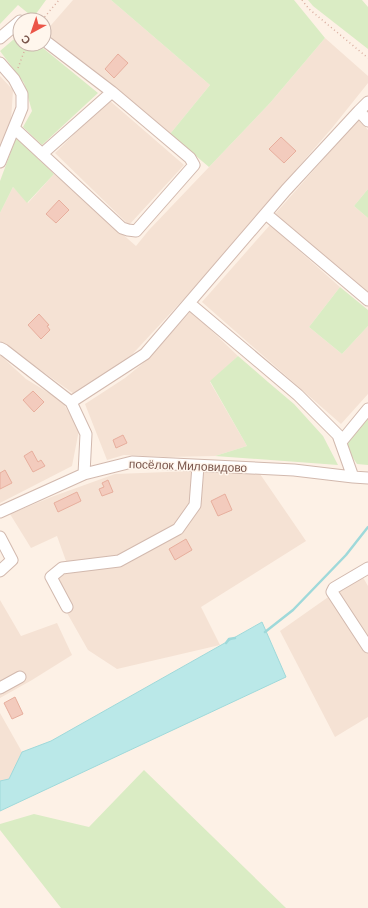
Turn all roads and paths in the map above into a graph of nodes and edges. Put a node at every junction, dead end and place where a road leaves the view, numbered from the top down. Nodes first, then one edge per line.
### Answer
1 (58, 0) edge
2 (302, 0) edge
3 (48, 12) edge
4 (12, 28) edge
5 (0, 38) edge
6 (52, 46) edge
7 (24, 52) edge
8 (368, 58) edge
9 (0, 63) edge
10 (14, 80) junction
11 (112, 92) junction
12 (368, 102) edge
13 (359, 111) junction
14 (368, 121) edge
15 (14, 128) junction
16 (42, 154) junction
17 (0, 162) edge
18 (266, 214) junction
19 (368, 300) edge
20 (189, 303) junction
21 (0, 348) edge
22 (71, 402) junction
23 (368, 409) edge
24 (341, 442) junction
25 (198, 466) junction
26 (84, 474) junction
27 (353, 477) junction
28 (368, 478) edge
29 (0, 512) edge
30 (0, 537) edge
31 (368, 568) edge
32 (0, 571) edge
33 (67, 607) dead end
34 (368, 647) edge
35 (20, 677) dead end
36 (0, 688) edge

1 - 3 path
2 - 8 path
4 - 5 street
6 - 11 street
7 - 10 path
9 - 10 street
10 - 15 street
11 - 16 street
11 - 16 street
12 - 13 street
13 - 14 street
13 - 18 street
15 - 16 street
15 - 17 street
18 - 19 street
18 - 20 street
20 - 22 street
20 - 24 street
21 - 22 street
22 - 26 street
23 - 24 street
24 - 27 street
25 - 26 street, посёлок Миловидово
25 - 27 street, посёлок Миловидово
25 - 33 street
26 - 29 street, посёлок Миловидово
27 - 28 street, посёлок Миловидово
30 - 32 street
31 - 34 street
35 - 36 street

